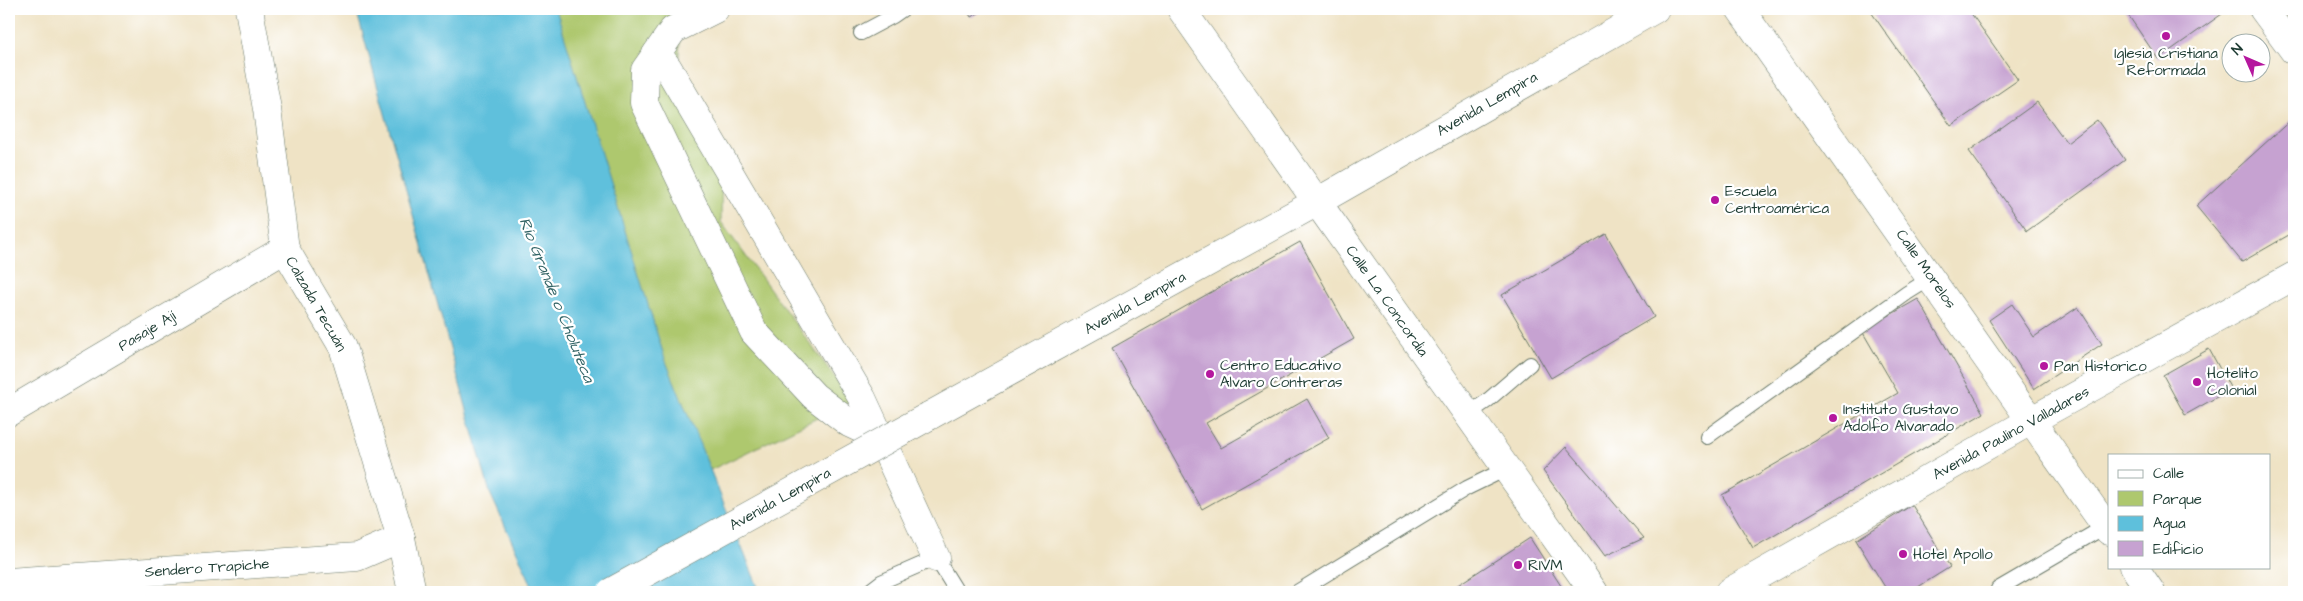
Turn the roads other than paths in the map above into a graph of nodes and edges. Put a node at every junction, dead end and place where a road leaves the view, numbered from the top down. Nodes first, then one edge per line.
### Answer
1 (249, 9) edge
2 (716, 9) edge
3 (903, 9) edge
4 (1181, 9) edge
5 (1655, 9) edge
6 (1740, 9) edge
7 (2263, 9) edge
8 (686, 15) edge
9 (861, 33) dead end
10 (2294, 51) edge
11 (657, 53) junction
12 (1317, 202) junction
13 (285, 249) junction
14 (2294, 276) edge
15 (1932, 278) junction
16 (1530, 364) dead end
17 (9, 412) edge
18 (1468, 414) junction
19 (2032, 420) junction
20 (1707, 437) dead end
21 (881, 438) junction
22 (1506, 469) junction
23 (2107, 529) edge
24 (401, 538) junction
25 (936, 558) junction
26 (2135, 568) edge
27 (13, 582) edge
28 (1998, 589) dead end
29 (412, 592) edge
30 (611, 592) edge
31 (868, 592) edge
32 (957, 592) edge
33 (1297, 592) edge
34 (1594, 592) edge
35 (1728, 592) edge
36 (2151, 592) edge

1 - 13 street, Calzada Tecuán
2 - 8 street
3 - 9 lane
4 - 12 street, Calle La Concordia
5 - 12 street, Avenida Lempira
6 - 15 street, Calle Morelos
7 - 10 street
8 - 11 street
11 - 21 street
11 - 21 street
12 - 18 street, Calle La Concordia
12 - 30 street, Avenida Lempira, bridge
13 - 17 street, Pasaje Ají
13 - 24 street, Calzada Tecuán
14 - 19 street, Avenida Paulino Valladares
15 - 19 street, Calle Morelos
15 - 20 lane
16 - 18 lane
18 - 22 street, Calle La Concordia
19 - 23 street, Calle Morelos
19 - 35 street, Avenida Paulino Valladares
21 - 25 street
22 - 33 lane
22 - 34 street, Calle La Concordia
23 - 28 lane
24 - 27 street, Sendero Trapiche
24 - 29 street, Calzada Tecuán
25 - 31 lane
25 - 32 lane
26 - 36 street

